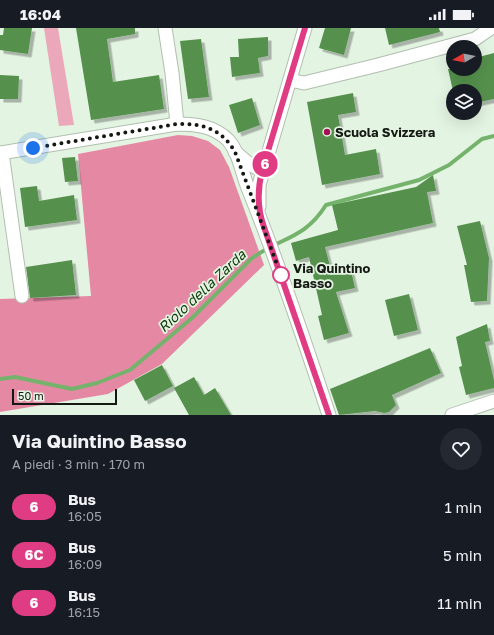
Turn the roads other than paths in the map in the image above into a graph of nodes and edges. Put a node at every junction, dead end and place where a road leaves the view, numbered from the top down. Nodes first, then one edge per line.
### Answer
1 (165, 28) edge
2 (305, 28) edge
3 (491, 28) edge
4 (290, 80) junction
5 (177, 124) junction
6 (235, 152) junction
7 (1, 153) edge
8 (262, 171) junction
9 (260, 217) junction
10 (22, 296) dead end
11 (494, 401) edge
12 (329, 415) edge
13 (452, 415) edge

1 - 5 street
2 - 4 street
3 - 4 street
4 - 8 street
5 - 6 street
5 - 7 street
6 - 8 street
6 - 9 street
7 - 10 street
8 - 9 street
9 - 12 street
11 - 13 street

